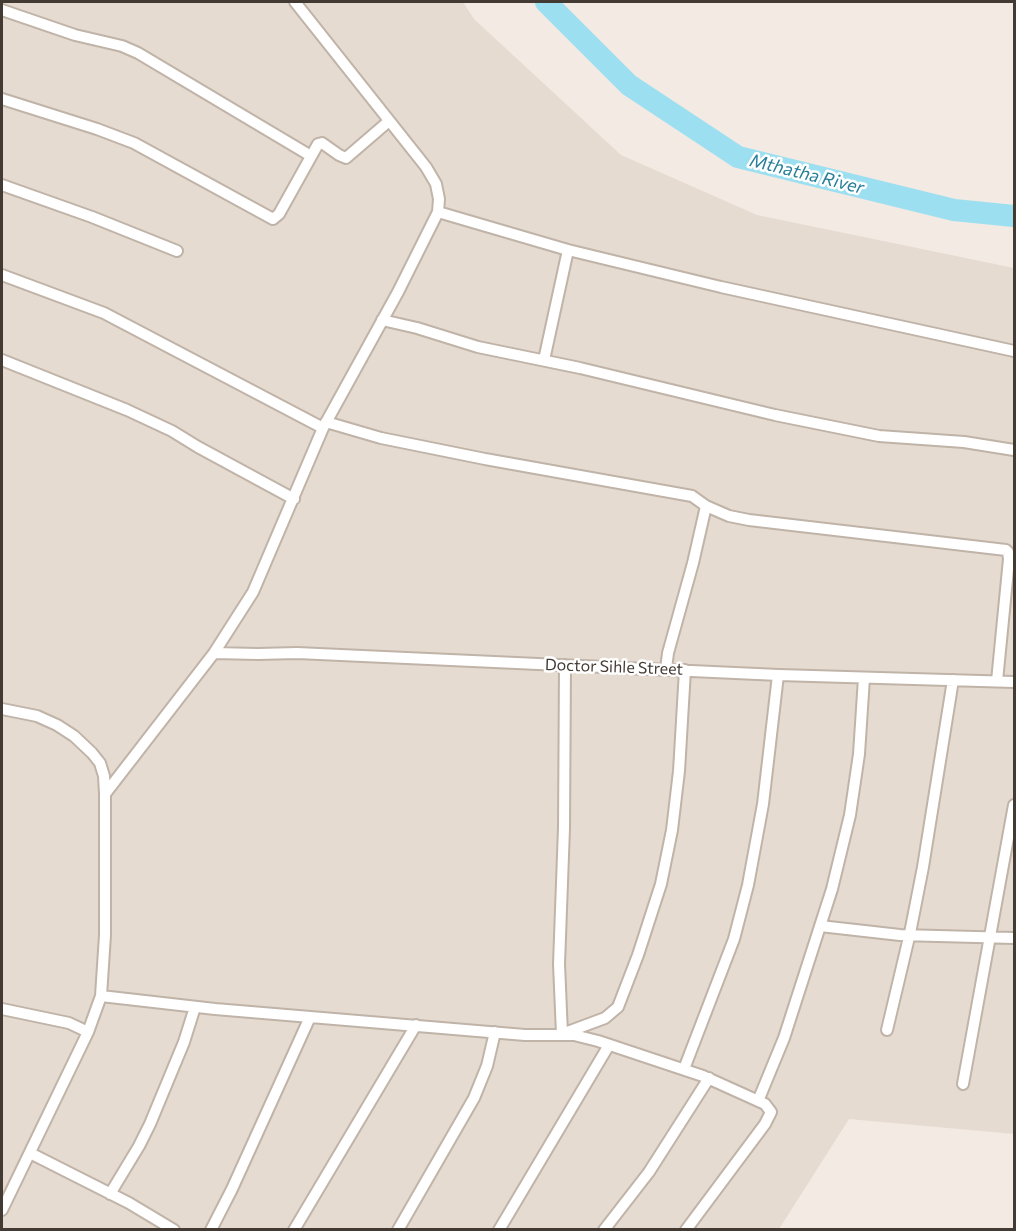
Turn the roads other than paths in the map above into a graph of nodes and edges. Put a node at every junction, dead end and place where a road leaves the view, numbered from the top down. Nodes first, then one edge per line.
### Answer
1 (295, 2) edge
2 (2, 10) edge
3 (2, 99) edge
4 (389, 121) junction
5 (311, 156) junction
6 (2, 185) edge
7 (438, 212) junction
8 (568, 250) junction
9 (177, 251) dead end
10 (2, 275) edge
11 (382, 320) junction
12 (1014, 351) edge
13 (2, 360) edge
14 (544, 360) junction
15 (324, 425) junction
16 (1014, 450) edge
17 (294, 499) junction
18 (706, 506) junction
19 (213, 653) junction
20 (565, 665) junction
21 (666, 669) junction
22 (685, 670) junction
23 (778, 675) junction
24 (864, 678) junction
25 (953, 680) junction
26 (997, 681) junction
27 (1014, 682) edge
28 (2, 709) edge
29 (105, 794) junction
30 (1014, 805) edge
31 (820, 926) junction
32 (910, 935) junction
33 (989, 937) junction
34 (1014, 938) edge
35 (101, 996) junction
36 (195, 1007) junction
37 (2, 1010) edge
38 (310, 1017) junction
39 (416, 1025) junction
40 (886, 1030) dead end
41 (88, 1032) junction
42 (495, 1032) junction
43 (562, 1034) junction
44 (609, 1045) junction
45 (684, 1069) junction
46 (709, 1078) junction
47 (963, 1084) dead end
48 (758, 1101) junction
49 (30, 1153) junction
50 (110, 1194) junction
51 (2, 1210) edge
52 (174, 1230) edge
53 (211, 1230) edge
54 (294, 1230) edge
55 (398, 1230) edge
56 (499, 1230) edge
57 (604, 1230) edge
58 (686, 1230) edge

1 - 4 street
2 - 5 street
3 - 5 street
4 - 5 street
4 - 7 street
6 - 9 street
7 - 8 street
7 - 11 street
8 - 12 street
8 - 14 street
10 - 15 street
11 - 14 street
11 - 15 street
13 - 17 street
14 - 16 street
15 - 17 street
15 - 18 street
17 - 19 street
18 - 21 street
18 - 26 street
19 - 20 street, Doctor Sihle Street
19 - 29 street
20 - 21 street, Doctor Sihle Street
20 - 43 street
21 - 22 street, Doctor Sihle Street
22 - 23 street, Doctor Sihle Street
22 - 43 street
23 - 24 street, Doctor Sihle Street
23 - 45 street
24 - 25 street, Doctor Sihle Street
24 - 31 street
25 - 26 street, Doctor Sihle Street
25 - 32 street
26 - 27 street, Doctor Sihle Street
28 - 29 street
29 - 35 street
30 - 33 street
31 - 32 street
31 - 48 street
32 - 33 street
32 - 40 street
33 - 34 street
33 - 47 street
35 - 36 street
35 - 41 street
36 - 38 street
36 - 50 street
37 - 41 street
38 - 39 street
38 - 53 street
39 - 42 street
39 - 54 street
41 - 49 street
42 - 43 street
42 - 55 street
43 - 44 street
44 - 45 street
44 - 56 street
45 - 46 street
46 - 48 street
46 - 57 street
48 - 58 street
49 - 50 street
49 - 51 street
50 - 52 street

